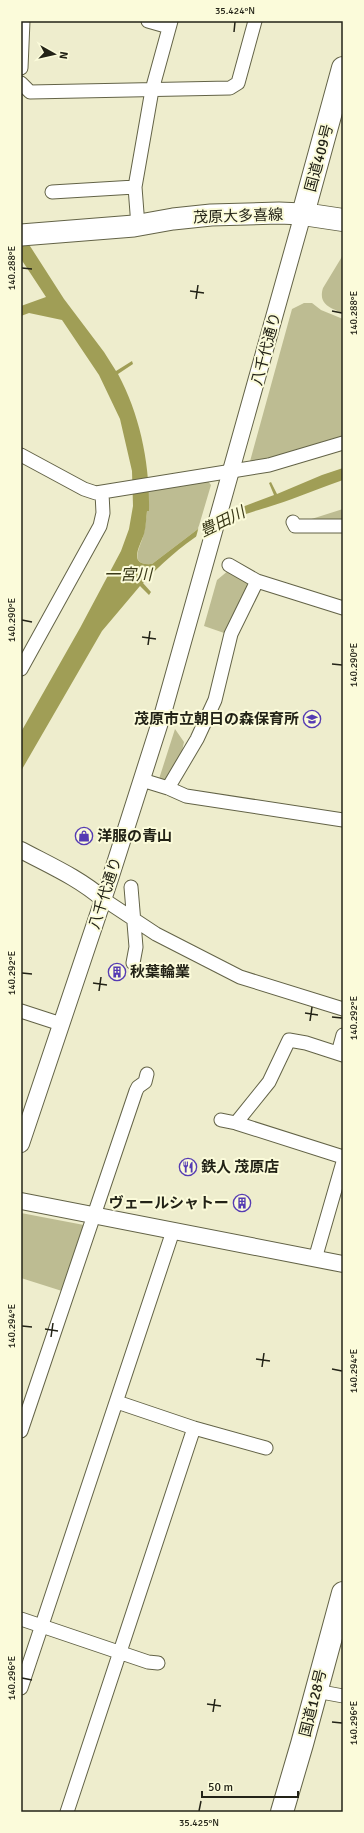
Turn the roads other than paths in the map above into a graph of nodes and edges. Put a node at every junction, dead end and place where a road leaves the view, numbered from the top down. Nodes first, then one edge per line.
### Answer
1 (23, 21) edge
2 (148, 21) edge
3 (255, 21) edge
4 (170, 24) edge
5 (21, 68) edge
6 (343, 68) edge
7 (21, 83) edge
8 (152, 90) junction
9 (135, 186) junction
10 (52, 192) dead end
11 (343, 206) edge
12 (305, 208) junction
13 (343, 220) edge
14 (138, 226) junction
15 (21, 235) edge
16 (343, 443) edge
17 (21, 455) edge
18 (230, 477) junction
19 (103, 492) junction
20 (293, 522) dead end
21 (343, 526) edge
22 (229, 565) dead end
23 (257, 581) junction
24 (343, 608) edge
25 (21, 669) edge
26 (142, 780) junction
27 (168, 788) junction
28 (343, 820) edge
29 (22, 853) edge
30 (131, 888) dead end
31 (103, 899) junction
32 (133, 919) junction
33 (133, 963) dead end
34 (343, 1009) edge
35 (21, 1011) edge
36 (61, 1024) junction
37 (343, 1034) edge
38 (341, 1054) edge
39 (147, 1074) dead end
40 (221, 1120) dead end
41 (236, 1123) junction
42 (21, 1144) edge
43 (343, 1158) edge
44 (343, 1162) edge
45 (21, 1201) edge
46 (94, 1215) junction
47 (173, 1231) junction
48 (316, 1259) junction
49 (343, 1264) edge
50 (118, 1402) junction
51 (194, 1428) junction
52 (21, 1431) edge
53 (266, 1448) dead end
54 (343, 1593) edge
55 (21, 1619) edge
56 (42, 1626) junction
57 (119, 1652) junction
58 (158, 1663) dead end
59 (21, 1688) edge
60 (316, 1691) junction
61 (343, 1696) edge
62 (67, 1812) edge
63 (282, 1812) edge

1 - 5 street
2 - 4 street
3 - 8 street
4 - 8 street
6 - 12 highway, 国道409号
7 - 8 street
8 - 9 street
9 - 10 street
9 - 14 street
11 - 12 highway, 国道409号
12 - 13 highway
12 - 14 main road, 茂原大多喜線
12 - 18 street, 八千代通り
14 - 15 main road, 茂原大多喜線
16 - 18 street
17 - 19 street
18 - 19 street
18 - 26 street, 八千代通り
19 - 25 street
20 - 21 street
22 - 23 street
23 - 24 street
23 - 27 street
26 - 27 street
26 - 31 street, 八千代通り
27 - 28 street
29 - 31 street
30 - 32 street
31 - 32 street
31 - 36 street, 八千代通り
32 - 33 street
32 - 34 street
35 - 36 street
36 - 42 street, 八千代通り
37 - 38 street
38 - 41 street
39 - 46 street
40 - 41 street
41 - 43 street
44 - 48 street
45 - 46 street
46 - 47 street
46 - 52 street
47 - 48 street
47 - 50 street
48 - 49 street
50 - 51 street
50 - 56 street
51 - 53 street
51 - 57 street
54 - 60 highway, 国道128号
55 - 56 street
56 - 57 street
56 - 59 street
57 - 58 street
57 - 62 street
60 - 61 street
60 - 63 highway, 国道128号

